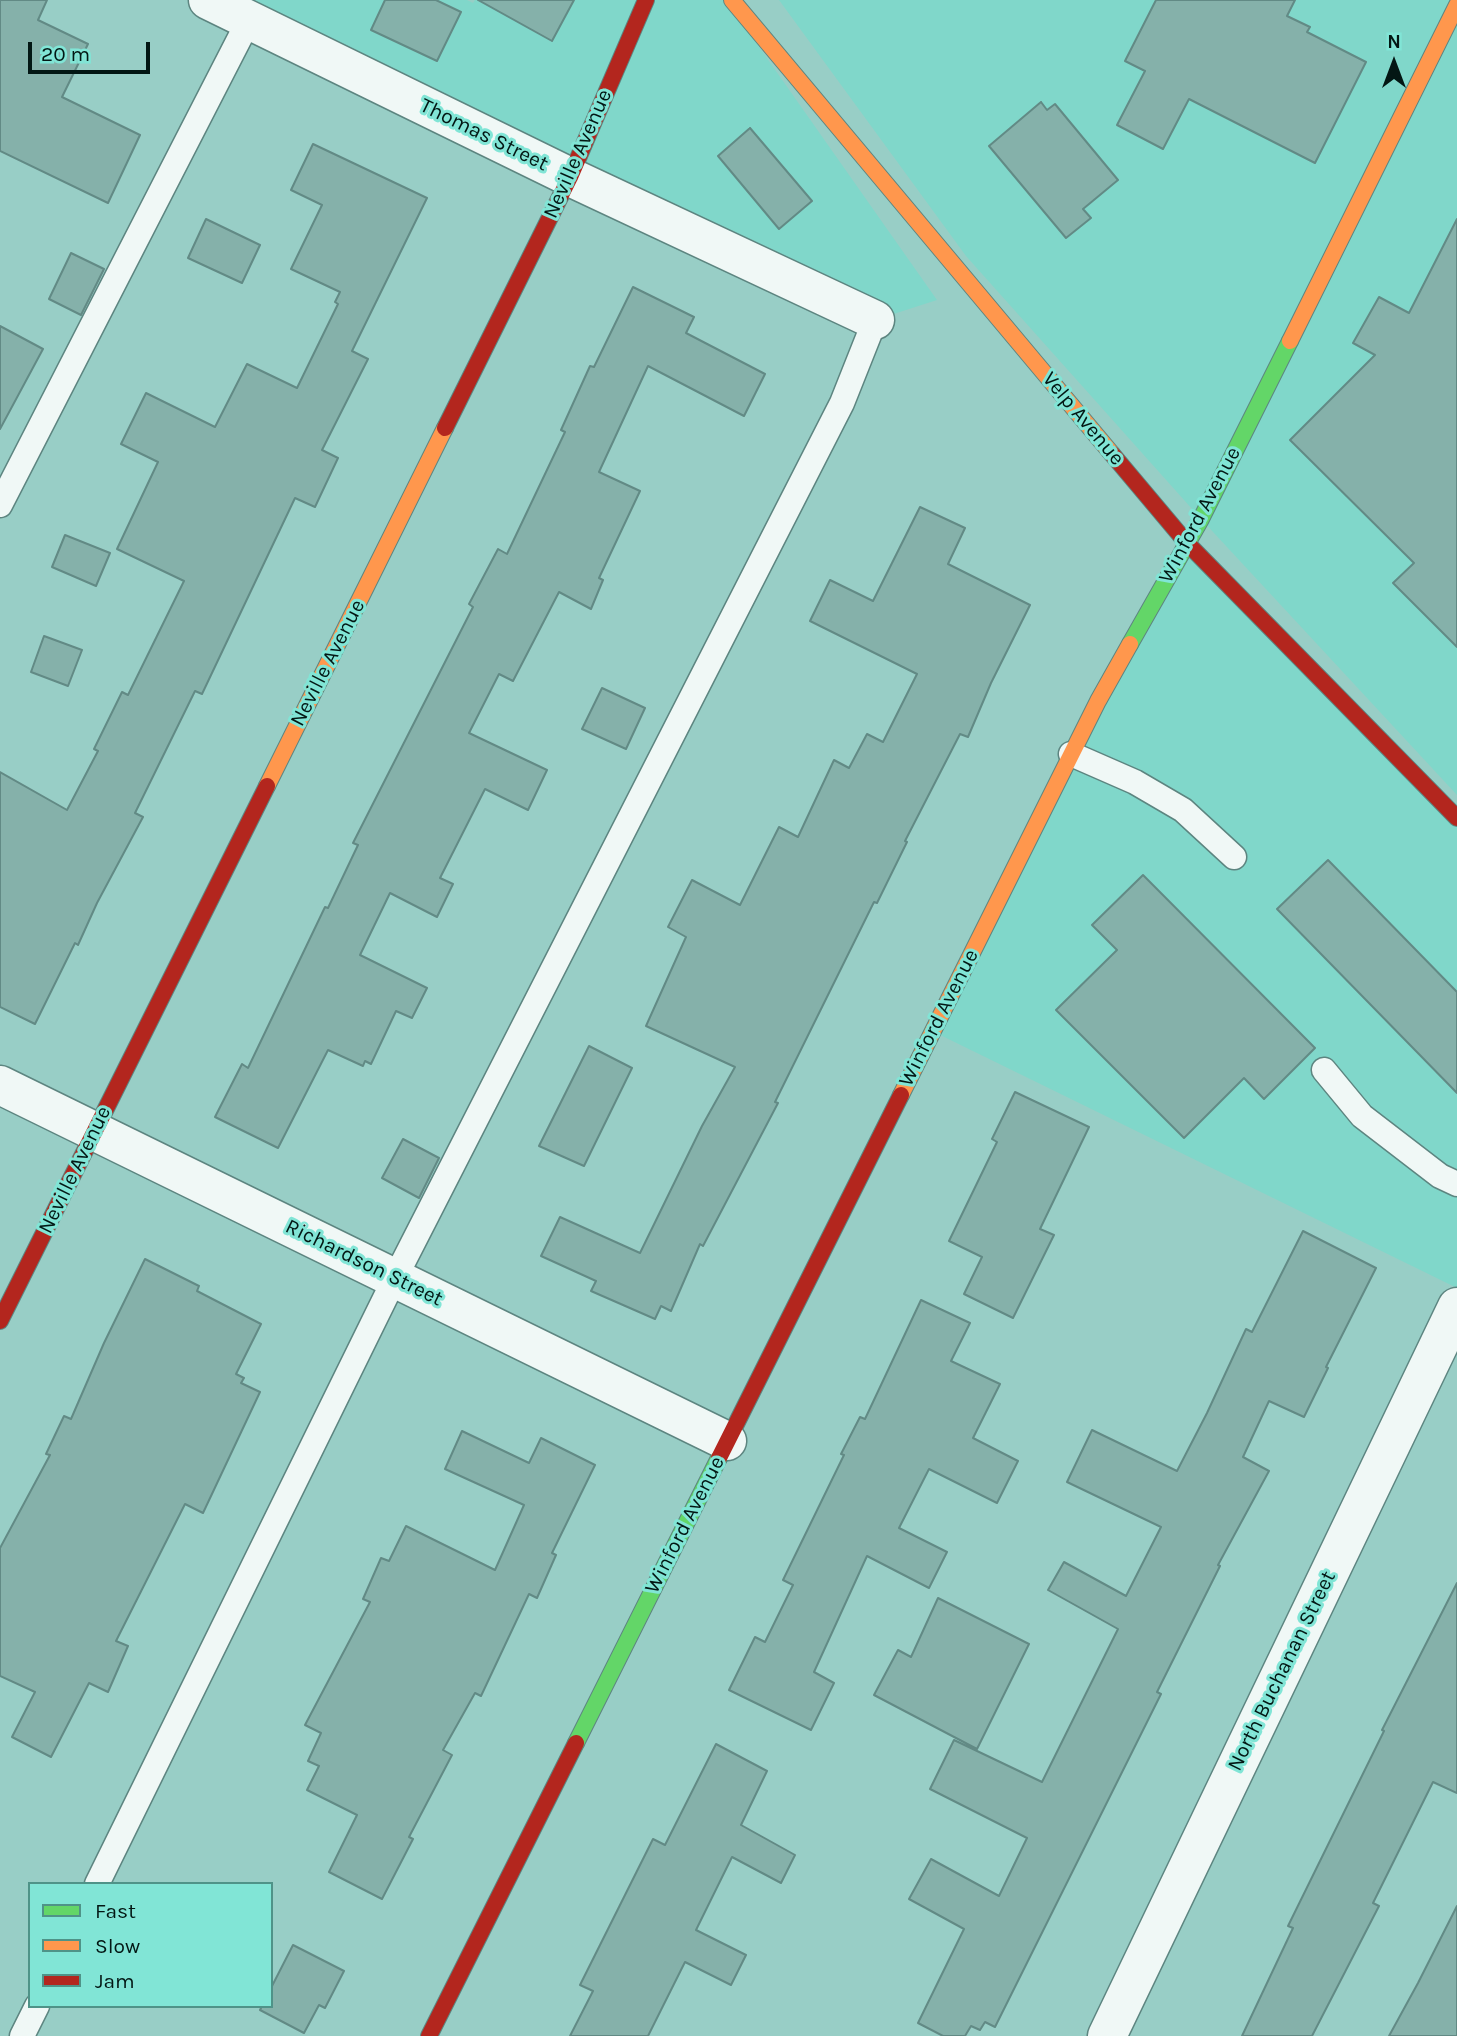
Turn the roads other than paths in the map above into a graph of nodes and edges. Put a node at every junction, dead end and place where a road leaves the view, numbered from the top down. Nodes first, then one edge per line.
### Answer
1 (208, 0) edge
2 (646, 0) edge
3 (732, 0) edge
4 (1457, 5) edge
5 (249, 20) junction
6 (570, 177) junction
7 (875, 320) joint
8 (0, 505) edge
9 (1186, 542) junction
10 (1071, 754) junction
11 (1457, 818) edge
12 (1234, 857) dead end
13 (1324, 1070) dead end
14 (0, 1085) edge
15 (94, 1131) junction
16 (1457, 1184) edge
17 (395, 1278) junction
18 (1457, 1307) edge
19 (0, 1321) edge
20 (727, 1441) junction
21 (98, 1882) edge
22 (36, 2008) edge
23 (22, 2036) edge
24 (429, 2036) edge
25 (1107, 2036) edge

1 - 5 street, Thomas Street
2 - 6 street, Neville Avenue
3 - 9 street, Velp Avenue
4 - 9 street, Winford Avenue
5 - 6 street, Thomas Street
5 - 8 lane
6 - 7 street, Thomas Street
6 - 15 street, Neville Avenue
7 - 17 lane
9 - 10 street, Winford Avenue
9 - 11 street, Velp Avenue
10 - 12 lane
10 - 20 street, Winford Avenue
13 - 16 lane
14 - 15 street, Richardson Street
15 - 17 street, Richardson Street
15 - 19 street, Neville Avenue
17 - 20 street, Richardson Street
17 - 21 lane
18 - 25 street, North Buchanan Street
20 - 24 street, Winford Avenue
22 - 23 lane

